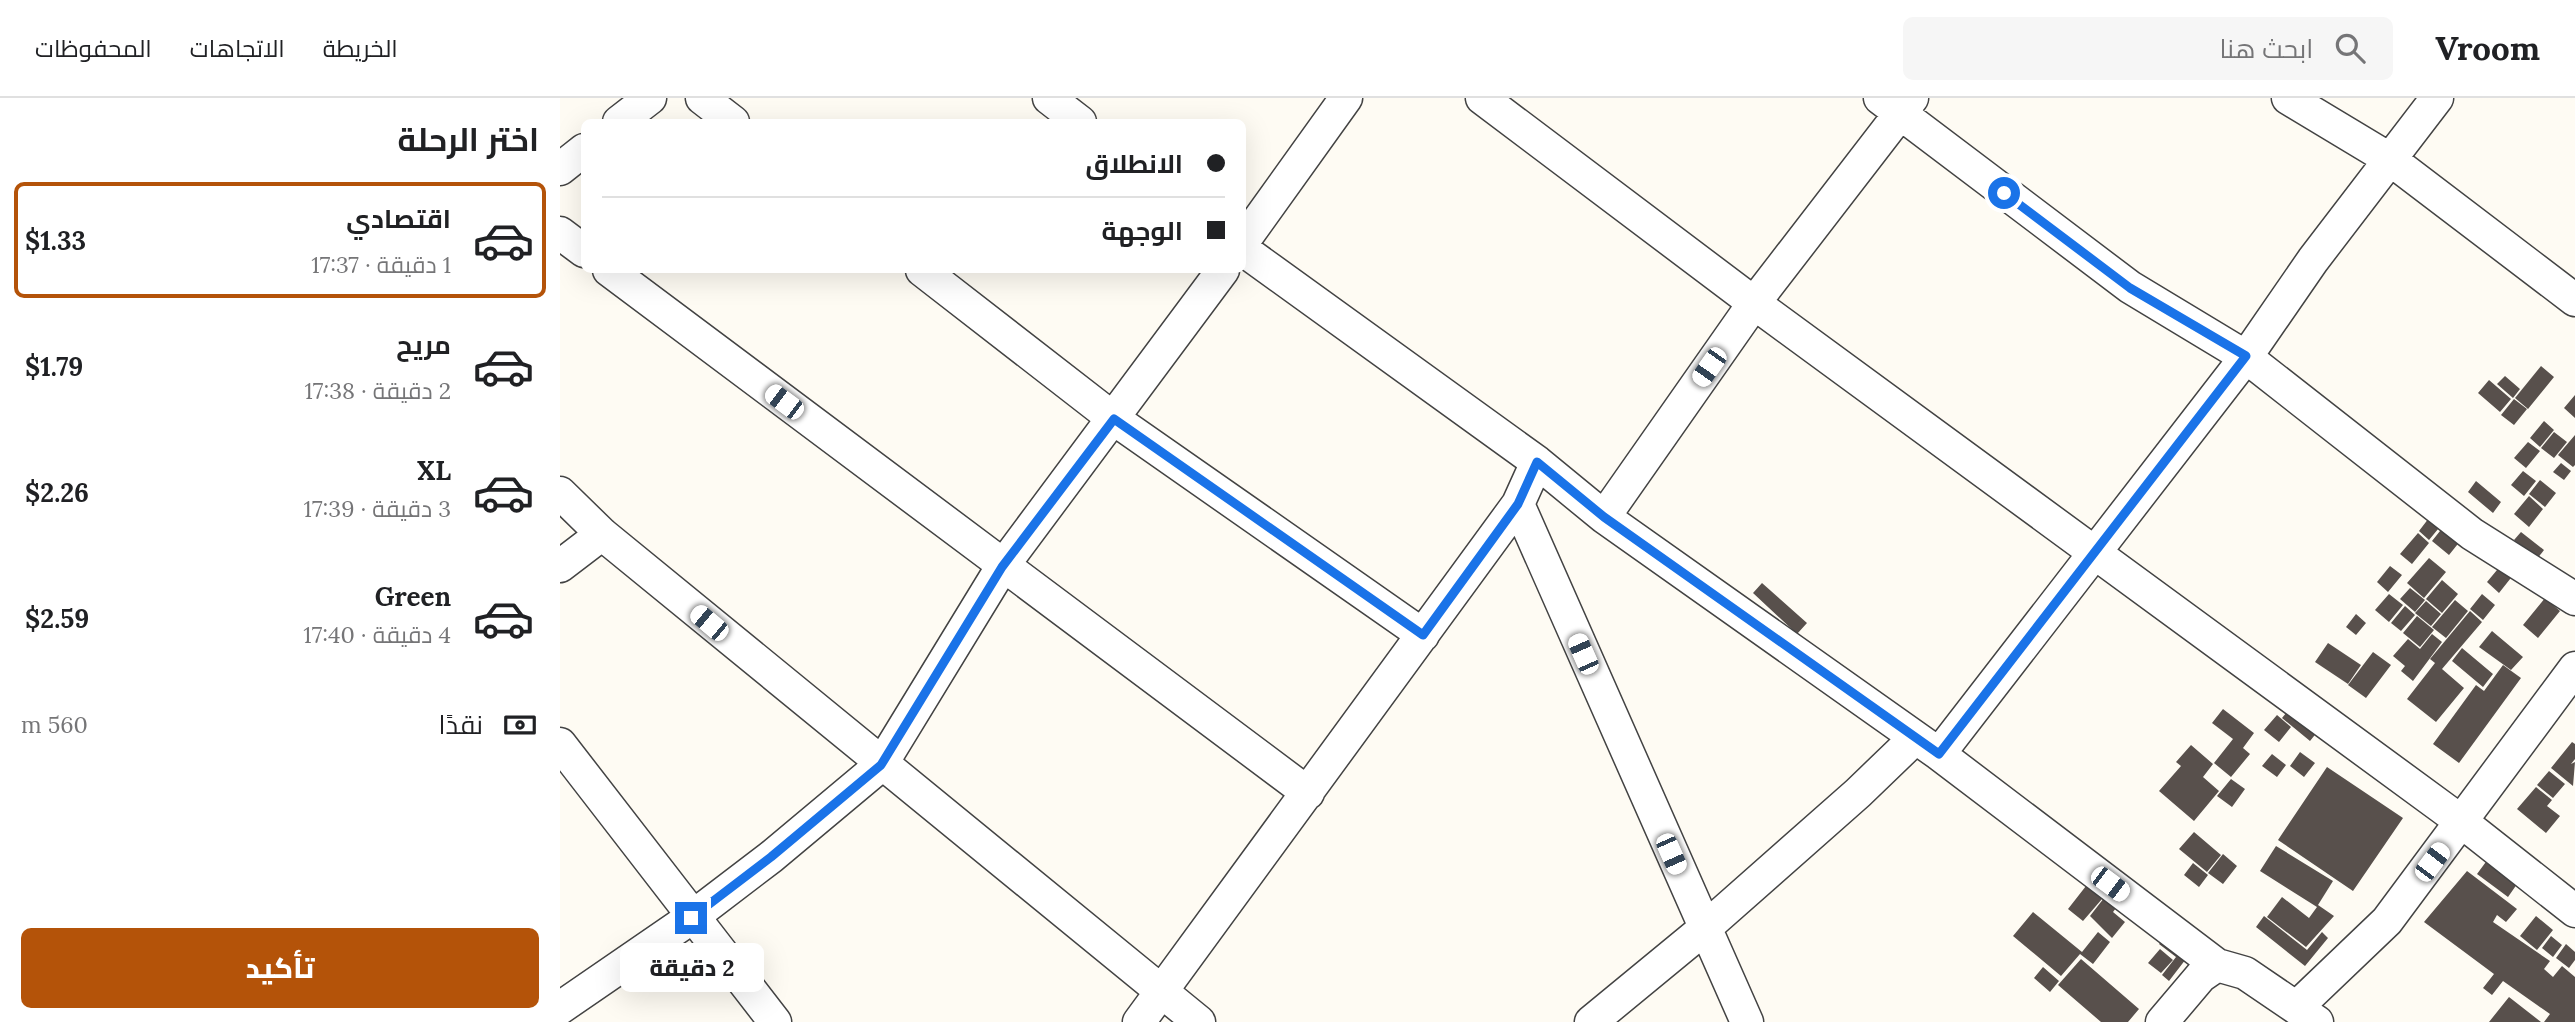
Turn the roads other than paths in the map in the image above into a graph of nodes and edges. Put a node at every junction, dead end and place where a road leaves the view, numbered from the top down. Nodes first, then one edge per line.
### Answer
1 (650, 98) edge
2 (702, 98) edge
3 (1049, 98) edge
4 (1346, 98) edge
5 (1482, 98) edge
6 (2288, 98) edge
7 (2437, 98) edge
8 (1897, 103) edge
9 (623, 119) edge
10 (729, 119) edge
11 (1076, 119) edge
12 (581, 152) edge
13 (2391, 160) junction
14 (560, 169) edge
15 (560, 233) edge
16 (1246, 237) edge
17 (581, 249) edge
18 (1246, 252) edge
19 (613, 273) edge
20 (926, 273) edge
21 (1221, 273) edge
22 (2575, 300) edge
23 (1754, 303) junction
24 (2246, 356) junction
25 (1114, 419) junction
26 (1537, 462) junction
27 (560, 494) edge
28 (1518, 504) junction
29 (1604, 517) junction
30 (602, 534) junction
31 (2097, 553) junction
32 (560, 566) edge
33 (1002, 567) junction
34 (2575, 599) edge
35 (1423, 635) junction
36 (2575, 668) edge
37 (560, 744) edge
38 (1927, 746) junction
39 (881, 765) junction
40 (1308, 793) junction
41 (2462, 822) junction
42 (2575, 911) edge
43 (691, 918) junction
44 (1704, 929) junction
45 (2217, 965) junction
46 (1161, 992) junction
47 (560, 1009) edge
48 (2307, 1014) edge
49 (775, 1022) edge
50 (1139, 1022) edge
51 (1199, 1022) edge
52 (1591, 1022) edge
53 (1747, 1022) edge
54 (2162, 1022) edge

1 - 9 street
2 - 10 street
3 - 11 street
4 - 16 street
5 - 23 street
6 - 13 street
7 - 13 street
8 - 23 street
8 - 24 street
12 - 14 street
13 - 22 street
13 - 24 street
15 - 17 street
18 - 26 street
19 - 33 street
20 - 25 street
21 - 25 street
23 - 29 street
23 - 31 street
24 - 31 street
24 - 34 street
25 - 33 street
25 - 35 street
26 - 28 street
26 - 29 street
27 - 30 street
28 - 35 street
28 - 44 street
29 - 38 street
30 - 32 street
30 - 39 street
31 - 38 street
31 - 41 street
33 - 39 street
33 - 40 street
35 - 40 street
36 - 41 street
37 - 43 street
38 - 44 street
38 - 45 street
39 - 43 street
39 - 46 street
40 - 46 street
41 - 42 street
41 - 48 street
43 - 47 street
43 - 49 street
44 - 52 street
44 - 53 street
45 - 48 street
45 - 54 street
46 - 50 street
46 - 51 street

